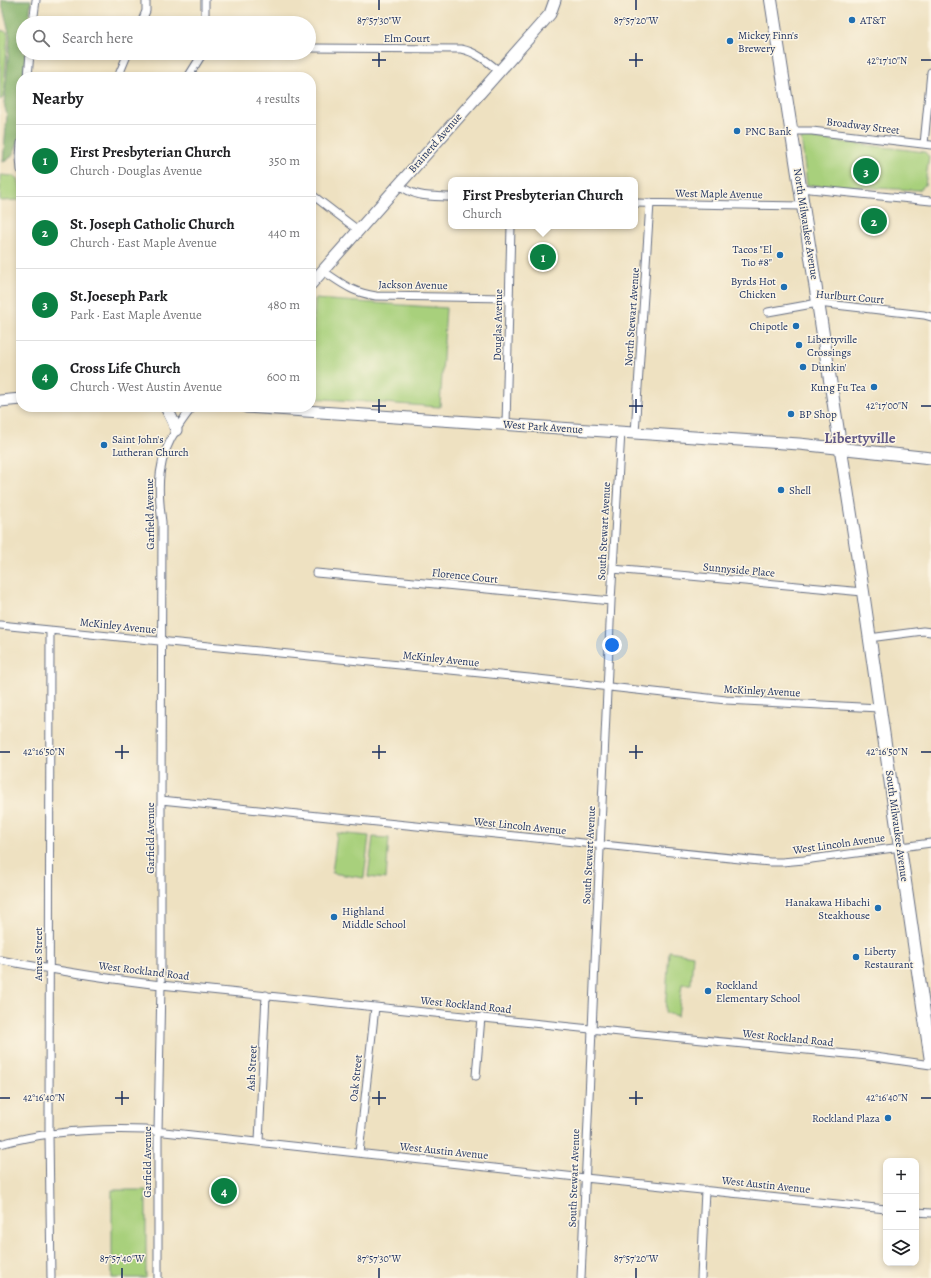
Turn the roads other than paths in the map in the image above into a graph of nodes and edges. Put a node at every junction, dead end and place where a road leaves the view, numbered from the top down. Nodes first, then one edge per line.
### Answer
1 (36, 0) edge
2 (146, 0) edge
3 (205, 0) edge
4 (555, 0) edge
5 (771, 0) edge
6 (34, 16) edge
7 (144, 16) edge
8 (205, 16) edge
9 (316, 48) edge
10 (29, 60) edge
11 (125, 60) edge
12 (199, 60) edge
13 (499, 71) junction
14 (28, 72) edge
15 (120, 72) edge
16 (191, 72) edge
17 (931, 72) edge
18 (792, 131) junction
19 (928, 145) edge
20 (399, 185) junction
21 (800, 188) junction
22 (448, 197) edge
23 (316, 198) edge
24 (931, 201) edge
25 (638, 203) edge
26 (650, 203) junction
27 (804, 206) junction
28 (511, 229) edge
29 (358, 230) junction
30 (323, 271) junction
31 (316, 279) edge
32 (510, 298) junction
33 (818, 303) junction
34 (768, 312) dead end
35 (931, 317) edge
36 (16, 399) edge
37 (0, 401) edge
38 (168, 412) edge
39 (187, 412) edge
40 (316, 412) edge
41 (506, 425) junction
42 (176, 430) junction
43 (621, 432) junction
44 (635, 433) junction
45 (841, 448) junction
46 (931, 458) edge
47 (613, 569) junction
48 (316, 573) dead end
49 (863, 592) junction
50 (611, 601) junction
51 (0, 625) edge
52 (50, 630) junction
53 (931, 632) edge
54 (870, 638) junction
55 (162, 642) junction
56 (608, 688) junction
57 (879, 708) junction
58 (160, 800) junction
59 (931, 843) edge
60 (600, 845) junction
61 (900, 847) junction
62 (0, 960) edge
63 (49, 970) junction
64 (161, 985) junction
65 (266, 995) junction
66 (375, 1006) junction
67 (481, 1017) junction
68 (592, 1030) junction
69 (931, 1061) edge
70 (931, 1065) edge
71 (476, 1076) dead end
72 (158, 1131) junction
73 (49, 1134) junction
74 (260, 1141) junction
75 (0, 1144) edge
76 (359, 1153) junction
77 (585, 1178) junction
78 (705, 1190) junction
79 (883, 1209) edge
80 (919, 1212) edge
81 (931, 1213) edge
82 (51, 1278) edge
83 (158, 1278) edge
84 (581, 1278) edge
85 (701, 1278) edge

1 - 6 street
2 - 7 street
3 - 8 street
4 - 13 main road, Brainerd Avenue
5 - 18 main road, North Milwaukee Avenue
9 - 13 street, Elm Court
10 - 14 street
11 - 15 street
12 - 16 street
13 - 20 main road, Brainerd Avenue
17 - 19 street
18 - 19 street, Broadway Street
18 - 21 main road, North Milwaukee Avenue
20 - 22 street
20 - 29 main road, Brainerd Avenue
21 - 24 street
21 - 27 main road, North Milwaukee Avenue
23 - 29 street
25 - 26 street, West Maple Avenue
26 - 27 street, West Maple Avenue
26 - 44 street, North Stewart Avenue
27 - 33 main road, North Milwaukee Avenue
28 - 32 street, Douglas Avenue
29 - 30 main road, Brainerd Avenue
30 - 31 main road, Brainerd Avenue
30 - 32 street, Jackson Avenue
32 - 41 street, Douglas Avenue
33 - 34 street, Hurlburt Court
33 - 35 street, Hurlburt Court
33 - 45 main road, North Milwaukee Avenue
36 - 37 main road
38 - 42 main road
39 - 42 street, Garfield Avenue
40 - 41 main road, West Park Avenue
41 - 43 main road, West Park Avenue
42 - 55 street, Garfield Avenue
43 - 44 main road, West Park Avenue
43 - 47 street, South Stewart Avenue
44 - 45 main road, West Park Avenue
45 - 46 main road, West Park Avenue
45 - 49 main road, South Milwaukee Avenue
47 - 49 street, Sunnyside Place
47 - 50 street, South Stewart Avenue
48 - 50 street, Florence Court
49 - 54 main road, South Milwaukee Avenue
50 - 56 street, South Stewart Avenue
51 - 52 street, McKinley Avenue
52 - 55 street, McKinley Avenue
52 - 63 street, Ames Street
53 - 54 street
54 - 57 main road, South Milwaukee Avenue
55 - 56 street, McKinley Avenue
55 - 58 street, Garfield Avenue
56 - 57 street, McKinley Avenue
56 - 60 street, South Stewart Avenue
57 - 61 main road, South Milwaukee Avenue
58 - 60 street, West Lincoln Avenue
58 - 64 street, Garfield Avenue
59 - 61 street, West Lincoln Avenue
60 - 61 street, West Lincoln Avenue
60 - 68 street, South Stewart Avenue
61 - 69 main road, South Milwaukee Avenue
62 - 63 street, West Rockland Road
63 - 64 street, West Rockland Road
63 - 73 street, Ames Street
64 - 65 street, West Rockland Road
64 - 72 street, Garfield Avenue
65 - 66 street, West Rockland Road
65 - 74 street, Ash Street
66 - 67 street, West Rockland Road
66 - 76 street, Oak Street
67 - 68 street, West Rockland Road
67 - 71 street
68 - 70 street, West Rockland Road
68 - 77 street, South Stewart Avenue
72 - 73 street, West Austin Avenue
72 - 74 street, West Austin Avenue
72 - 83 street, Garfield Avenue
73 - 75 street, West Austin Avenue
73 - 82 street, Ames Street
74 - 76 street, West Austin Avenue
76 - 77 street, West Austin Avenue
77 - 78 street, West Austin Avenue
77 - 84 street, South Stewart Avenue
78 - 79 street, West Austin Avenue
78 - 85 street
80 - 81 street

